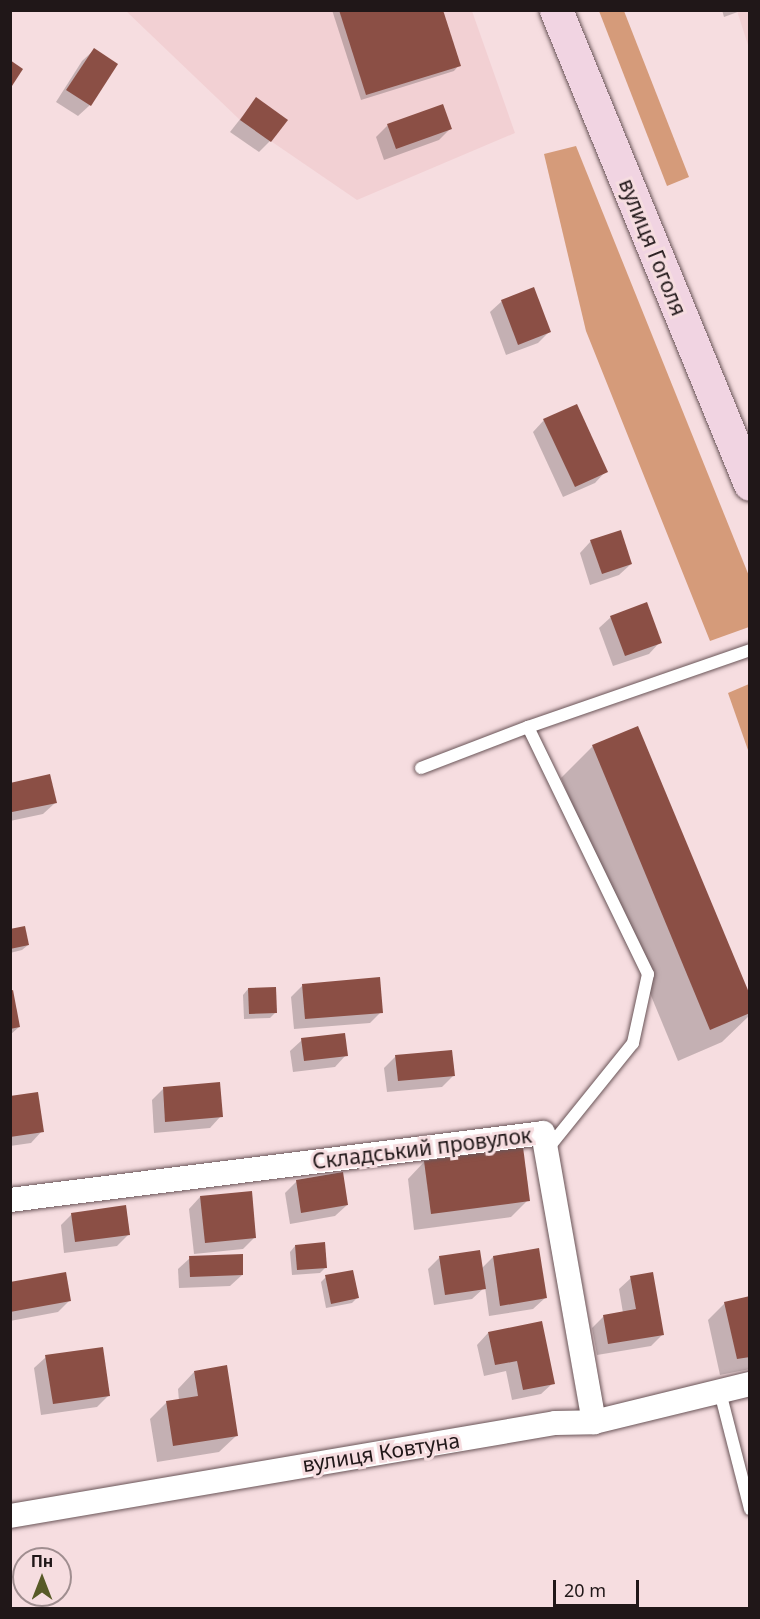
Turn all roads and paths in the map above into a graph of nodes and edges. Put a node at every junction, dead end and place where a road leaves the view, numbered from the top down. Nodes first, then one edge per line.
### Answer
1 (556, 10) edge
2 (750, 484) edge
3 (750, 650) edge
4 (528, 727) junction
5 (421, 768) dead end
6 (546, 1151) junction
7 (10, 1200) edge
8 (750, 1384) edge
9 (720, 1392) junction
10 (594, 1422) junction
11 (750, 1509) edge
12 (10, 1516) edge

1 - 2 street, вулиця Гоголя
3 - 4 lane
4 - 5 lane
4 - 6 lane
6 - 7 street, Складський провулок
6 - 10 street, Складський провулок
8 - 9 street, вулиця Ковтуна
9 - 10 street, вулиця Ковтуна
9 - 11 lane
10 - 12 street, вулиця Ковтуна

